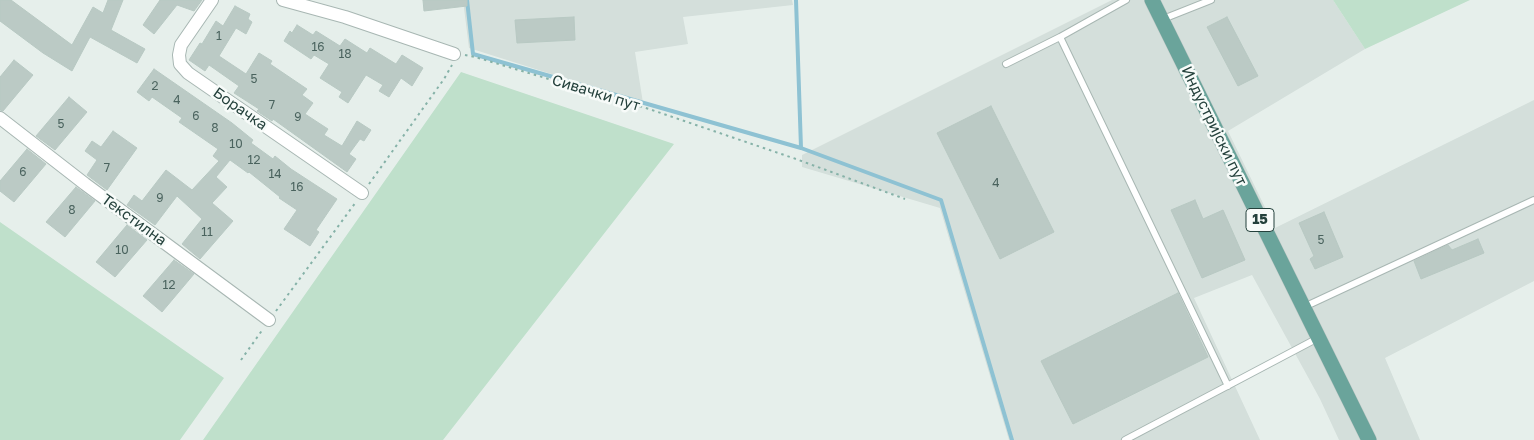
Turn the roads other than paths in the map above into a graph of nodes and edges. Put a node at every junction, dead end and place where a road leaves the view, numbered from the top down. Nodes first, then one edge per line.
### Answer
1 (212, 0) edge
2 (283, 0) edge
3 (1126, 0) edge
4 (1152, 0) edge
5 (1211, 0) edge
6 (1162, 19) junction
7 (1060, 36) junction
8 (454, 54) road end
9 (1006, 64) dead end
10 (0, 118) edge
11 (362, 193) road end
12 (1534, 200) edge
13 (1303, 307) junction
14 (269, 320) road end
15 (1318, 338) junction
16 (1228, 386) junction
17 (1125, 440) edge
18 (1369, 440) edge

1 - 11 street, Борачка
2 - 8 street
3 - 7 lane
4 - 6 main road, Индустријски пут / 15
5 - 6 lane
6 - 13 main road, Индустријски пут / 15
7 - 9 lane
7 - 16 lane
10 - 14 street, Текстилна
12 - 13 lane
13 - 15 main road, Индустријски пут / 15
15 - 16 lane
15 - 18 main road, Индустријски пут / 15
16 - 17 lane

